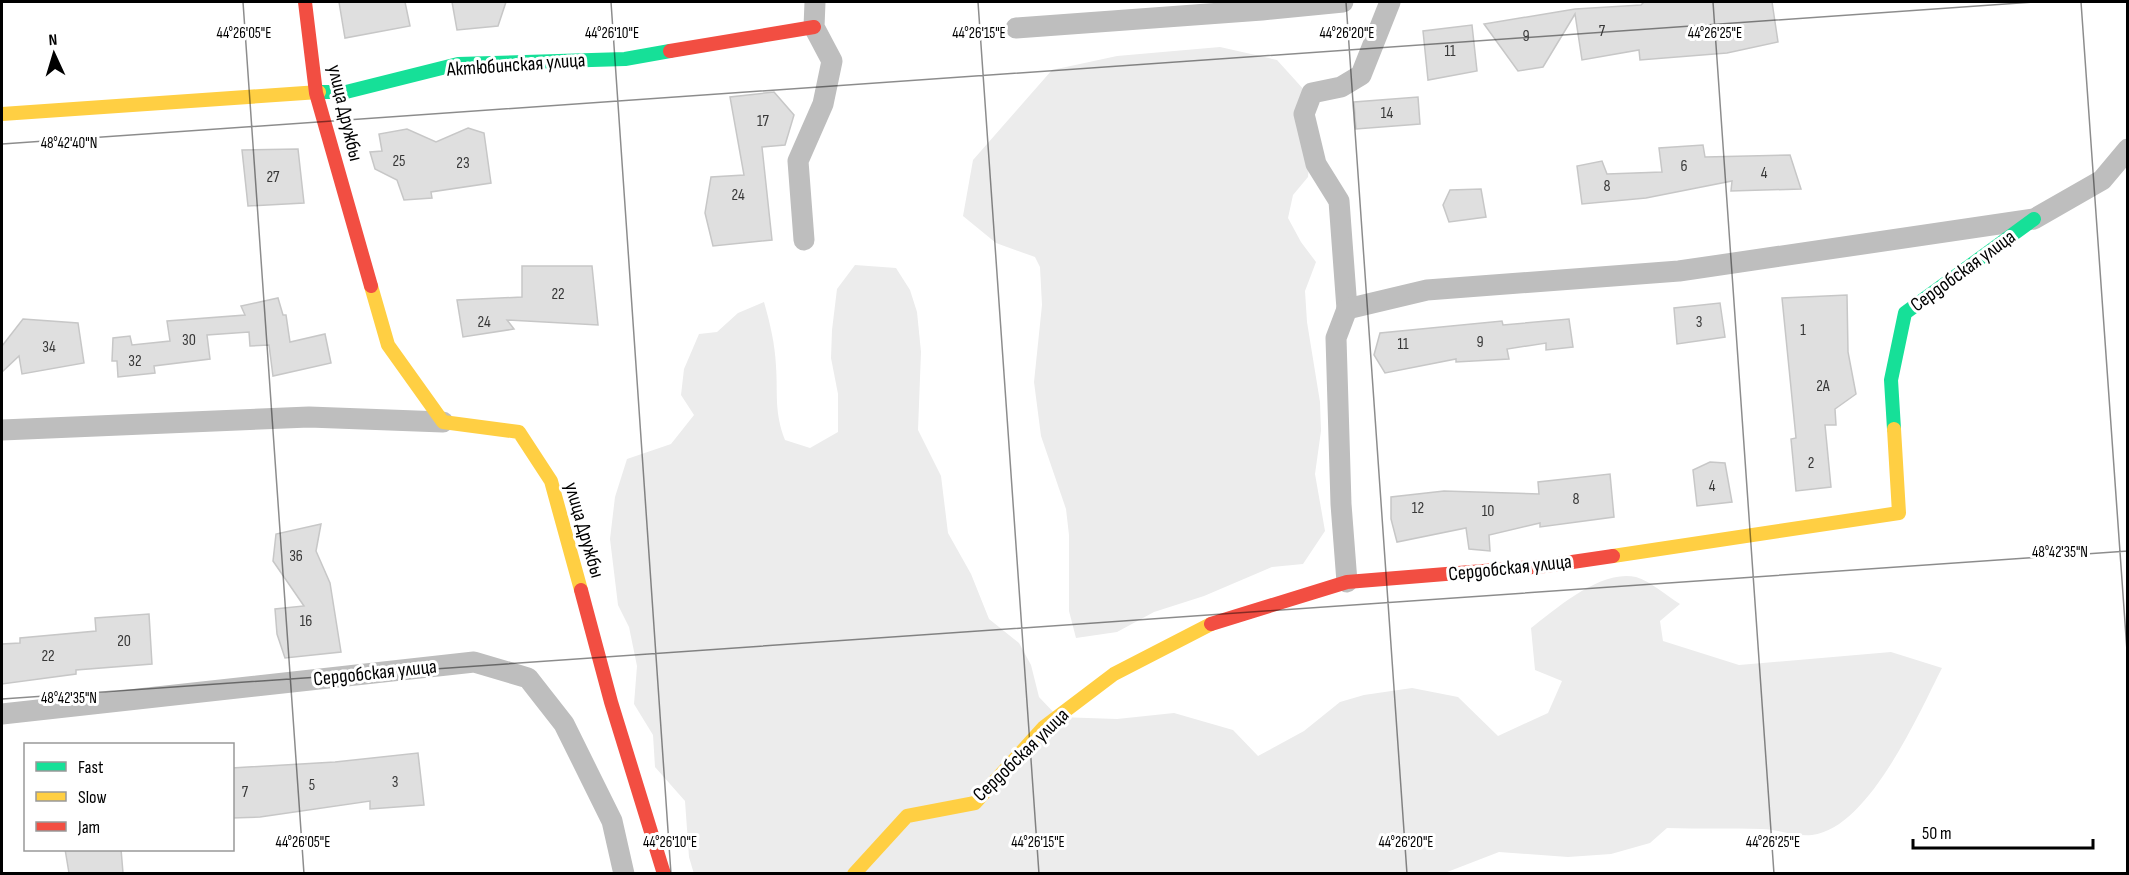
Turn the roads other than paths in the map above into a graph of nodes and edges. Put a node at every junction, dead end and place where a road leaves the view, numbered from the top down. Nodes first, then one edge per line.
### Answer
1 (305, 2) edge
2 (815, 2) edge
3 (1343, 2) edge
4 (1390, 2) edge
5 (814, 27) junction
6 (1016, 28) dead end
7 (316, 93) junction
8 (2, 114) edge
9 (2127, 149) edge
10 (2034, 219) junction
11 (804, 240) dead end
12 (1347, 309) junction
13 (443, 422) junction
14 (2, 430) edge
15 (1347, 582) junction
16 (2, 714) edge
17 (624, 873) edge
18 (664, 873) edge
19 (854, 873) edge

1 - 7 street, улица Дружбы
2 - 5 street
3 - 6 street
4 - 12 street
5 - 7 street, Актюбинская улица
5 - 11 street
7 - 8 street, Актюбинская улица
7 - 13 street, улица Дружбы
9 - 10 street
10 - 12 street
10 - 15 street, Сердобская улица
12 - 15 street
13 - 14 street
13 - 18 street, улица Дружбы
15 - 19 street, Сердобская улица
16 - 17 street, Сердобская улица

